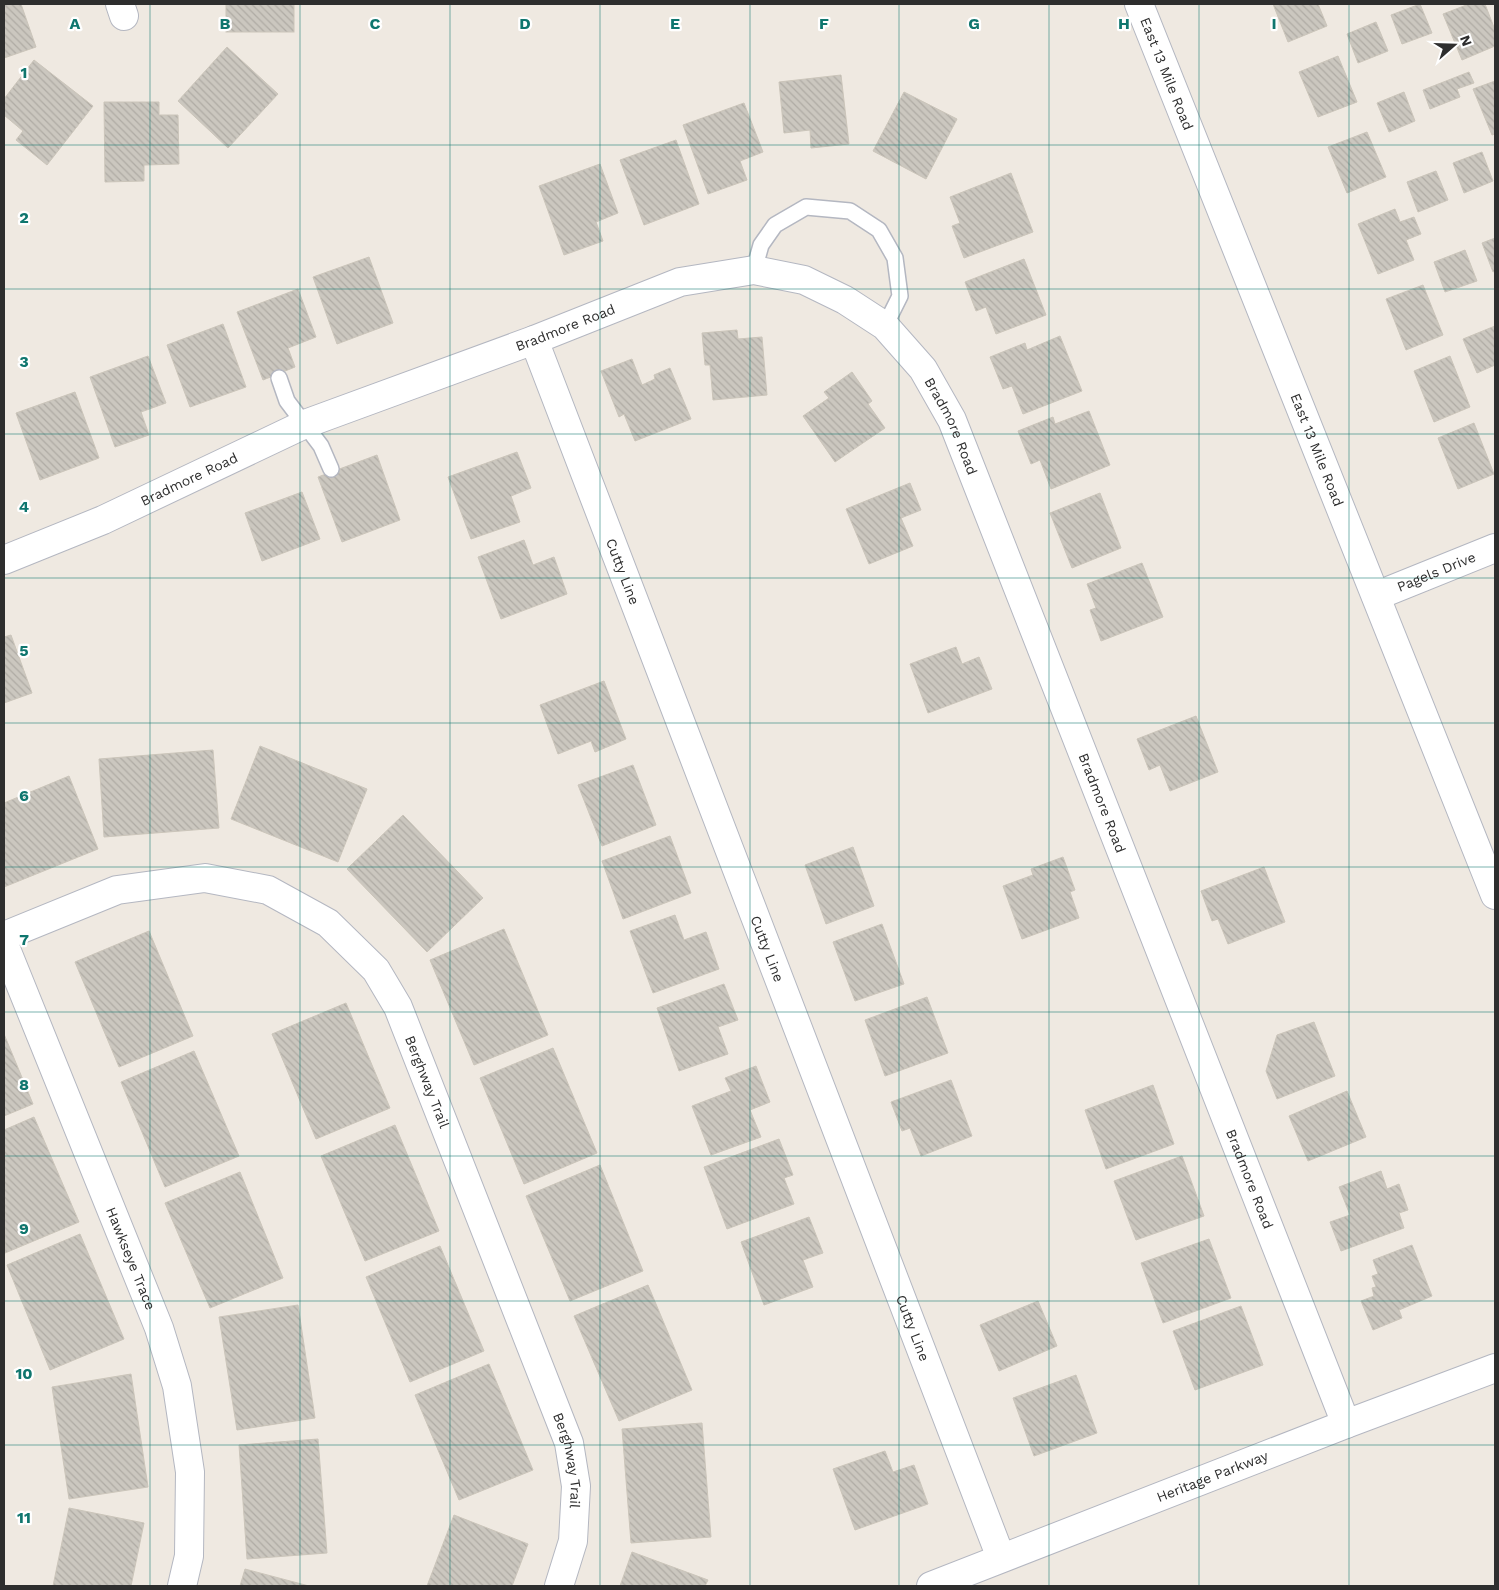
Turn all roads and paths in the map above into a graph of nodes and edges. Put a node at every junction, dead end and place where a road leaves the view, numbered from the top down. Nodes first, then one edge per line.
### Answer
1 (1140, 4) edge
2 (754, 270) junction
3 (885, 326) junction
4 (534, 340) junction
5 (279, 378) dead end
6 (304, 424) junction
7 (331, 469) dead end
8 (1495, 548) edge
9 (4, 560) edge
10 (1376, 596) junction
11 (1495, 895) edge
12 (4, 936) edge
13 (4, 944) edge
14 (1495, 1368) edge
15 (1346, 1424) junction
16 (1001, 1558) junction
17 (182, 1586) edge
18 (559, 1586) edge
19 (931, 1586) edge

1 - 10 street, East 13 Mile Road
2 - 3 street, Bradmore Road
2 - 3 lane
2 - 4 street, Bradmore Road
3 - 15 street, Bradmore Road
4 - 6 street, Bradmore Road
4 - 16 street, Cutty Line
5 - 6 lane
6 - 7 lane
6 - 9 street, Bradmore Road
8 - 10 street, Pagels Drive
10 - 11 street, East 13 Mile Road
12 - 18 street, Berghway Trail
13 - 17 street, Hawkseye Trace
14 - 15 street, Heritage Parkway
15 - 16 street, Heritage Parkway
16 - 19 street, Heritage Parkway

